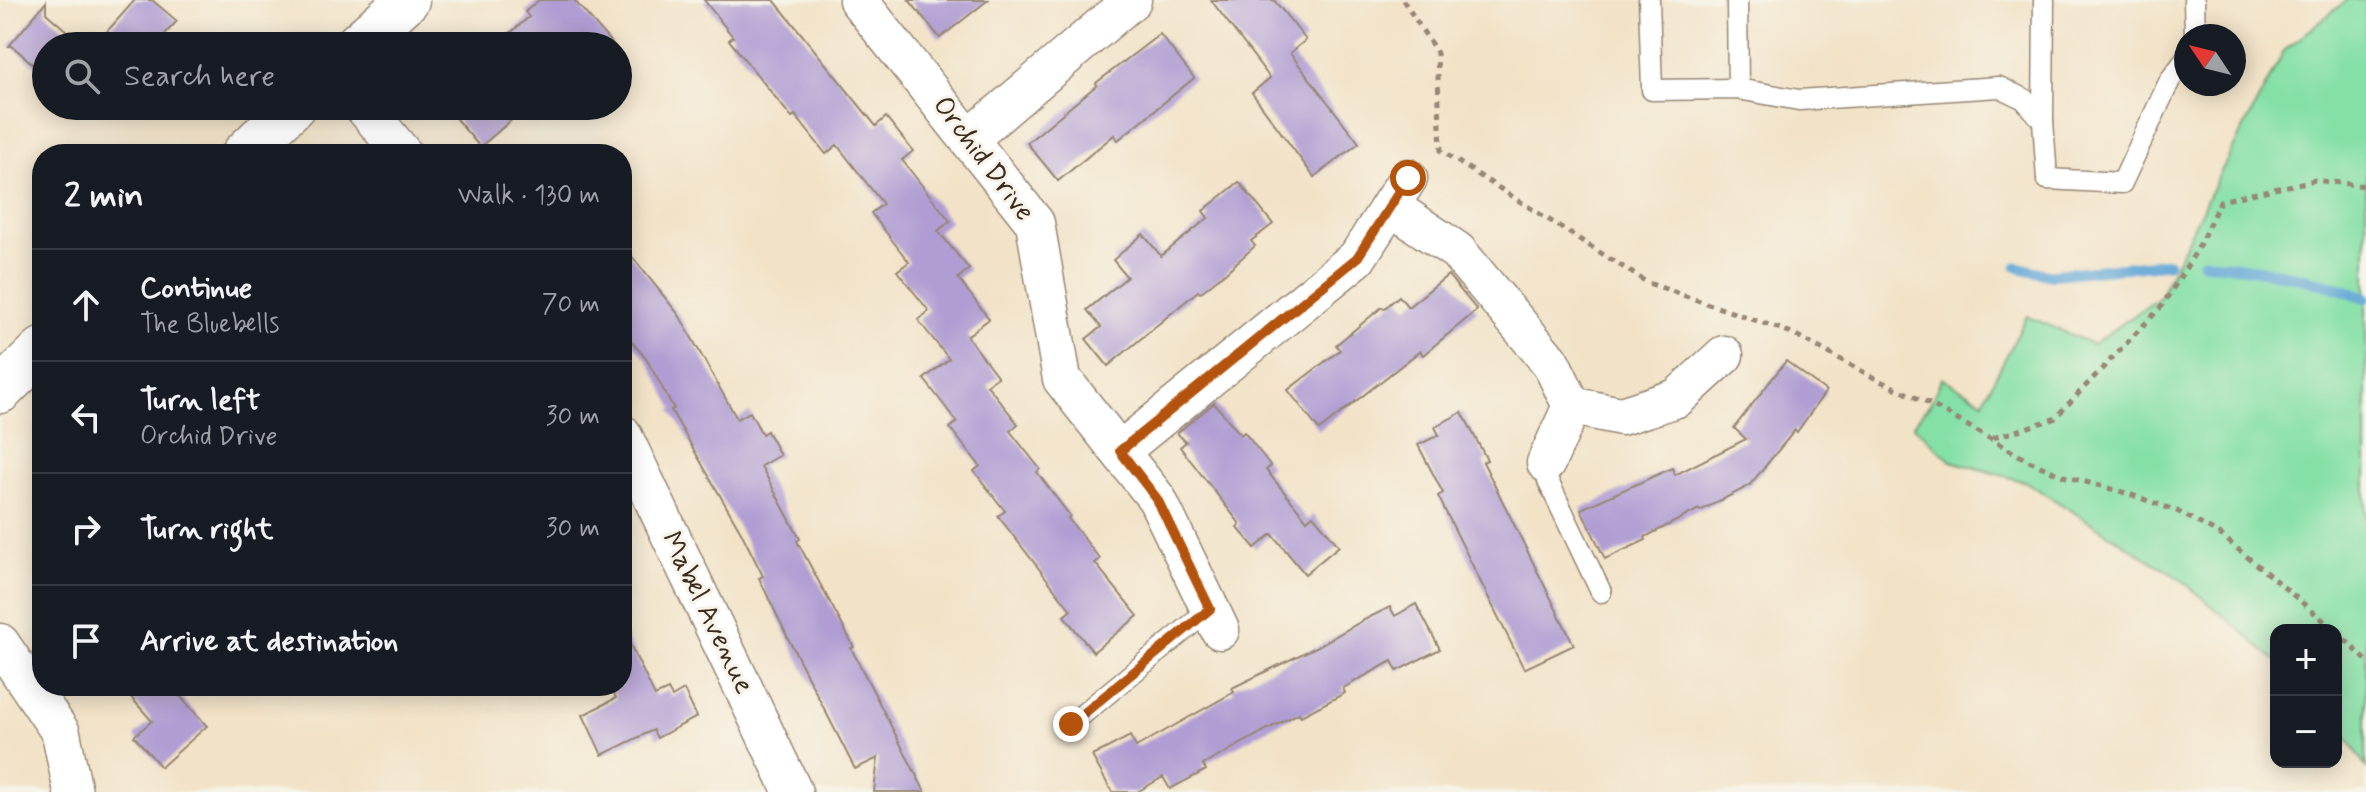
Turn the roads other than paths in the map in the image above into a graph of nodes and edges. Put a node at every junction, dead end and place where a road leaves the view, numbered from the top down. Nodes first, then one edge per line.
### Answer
1 (407, 0) edge
2 (858, 0) edge
3 (1132, 0) edge
4 (1649, 0) edge
5 (1737, 0) edge
6 (2044, 0) edge
7 (2194, 0) edge
8 (2195, 24) edge
9 (372, 32) edge
10 (2174, 75) edge
11 (1738, 89) junction
12 (279, 120) edge
13 (375, 120) edge
14 (2043, 121) junction
15 (969, 139) junction
16 (254, 144) edge
17 (395, 144) edge
18 (1724, 355) dead end
19 (32, 360) edge
20 (0, 391) edge
21 (1572, 406) junction
22 (1120, 451) junction
23 (632, 455) edge
24 (1546, 463) joint
25 (1601, 592) dead end
26 (1215, 620) joint
27 (0, 643) edge
28 (32, 690) edge
29 (36, 696) edge
30 (1071, 724) dead end
31 (73, 792) edge
32 (793, 792) edge

1 - 9 main road
2 - 15 street, Orchid Drive
3 - 15 street
4 - 11 lane
5 - 11 lane
6 - 14 lane
7 - 8 lane
10 - 14 lane
11 - 14 lane
12 - 16 main road
13 - 17 street
15 - 22 street, Orchid Drive
18 - 21 street
19 - 20 main road
21 - 22 street
21 - 24 street
22 - 26 street, Orchid Drive
23 - 32 street, Mabel Avenue
24 - 25 lane
26 - 30 lane
27 - 28 street
29 - 31 street

